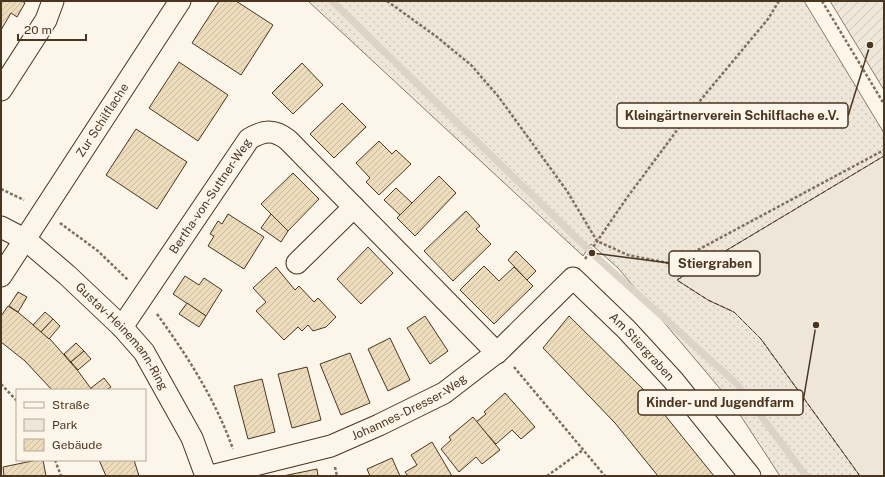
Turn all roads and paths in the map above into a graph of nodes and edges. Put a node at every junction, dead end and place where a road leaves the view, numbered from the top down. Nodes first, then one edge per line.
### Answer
1 (53, 1) edge
2 (180, 1) edge
3 (387, 1) edge
4 (779, 1) edge
5 (822, 1) edge
6 (1, 90) edge
7 (884, 95) edge
8 (880, 97) junction
9 (884, 104) edge
10 (884, 150) edge
11 (354, 207) junction
12 (1, 227) edge
13 (26, 240) junction
14 (597, 241) junction
15 (589, 253) dead end
16 (297, 262) dead end
17 (1, 276) edge
18 (573, 278) joint
19 (122, 327) junction
20 (499, 352) junction
21 (1, 384) edge
22 (16, 400) edge
23 (583, 450) junction
24 (55, 461) edge
25 (61, 476) edge
26 (206, 476) edge
27 (211, 476) edge
28 (547, 476) edge
29 (605, 476) edge
30 (750, 476) edge

1 - 6 street
2 - 13 street, Zur Schilflache
3 - 14 path
4 - 14 path
5 - 8 path
7 - 8 path
8 - 9 path
10 - 14 path
11 - 16 street
11 - 19 street, Bertha-von-Suttner-Weg
11 - 20 street, Bertha-von-Suttner-Weg
12 - 13 street, Gustav-Heinemann-Ring
13 - 17 street, Zur Schilflache
13 - 19 street, Gustav-Heinemann-Ring
14 - 15 path
18 - 20 street, Johannes-Dresser-Weg
18 - 30 street, Am Stiergraben
19 - 26 street, Gustav-Heinemann-Ring
20 - 23 path
20 - 27 street, Johannes-Dresser-Weg
21 - 22 path
23 - 28 path
23 - 29 path
24 - 25 path

